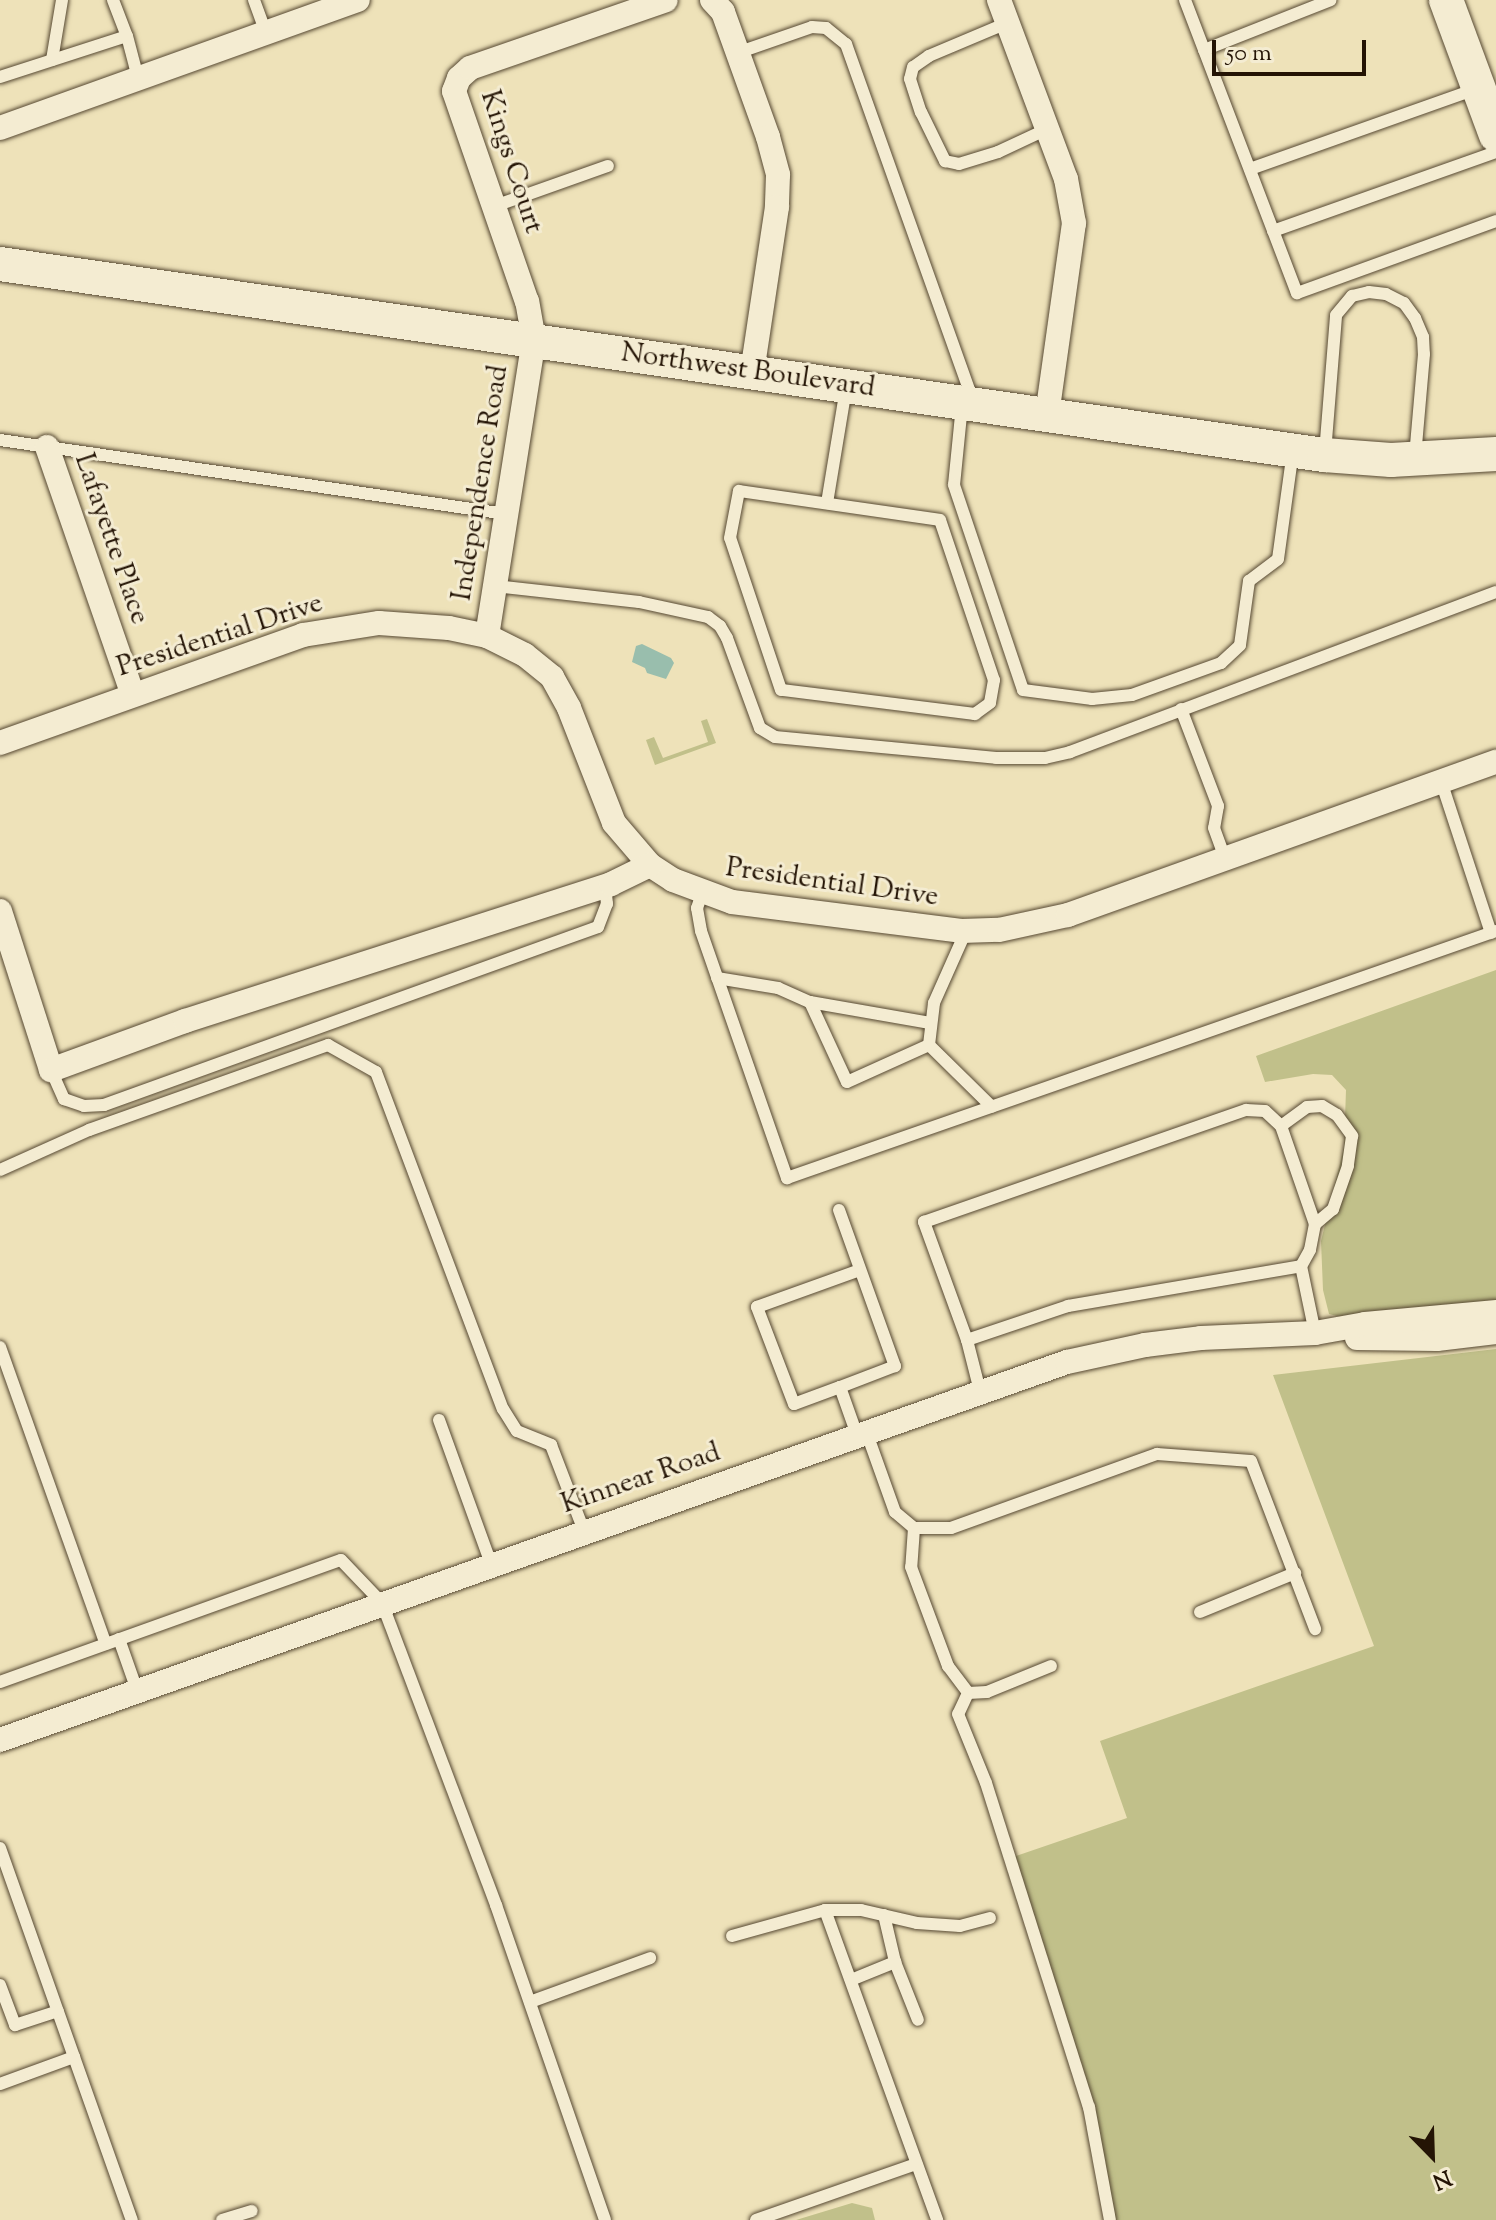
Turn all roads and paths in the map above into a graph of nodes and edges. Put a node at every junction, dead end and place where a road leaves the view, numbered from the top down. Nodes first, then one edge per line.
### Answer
1 (62, 0) edge
2 (113, 0) edge
3 (254, 0) edge
4 (358, 0) edge
5 (666, 0) edge
6 (712, 0) edge
7 (1185, 0) edge
8 (1331, 0) edge
9 (1446, 0) edge
10 (1003, 12) edge
11 (266, 33) junction
12 (127, 36) junction
13 (1204, 50) junction
14 (737, 53) junction
15 (52, 60) junction
16 (0, 77) edge
17 (138, 78) junction
18 (1479, 88) junction
19 (0, 128) edge
20 (1047, 129) junction
21 (1496, 135) edge
22 (1496, 152) edge
23 (608, 166) dead end
24 (1250, 169) junction
25 (492, 207) junction
26 (1496, 221) edge
27 (1273, 231) junction
28 (0, 264) edge
29 (534, 340) junction
30 (752, 372) junction
31 (846, 385) junction
32 (969, 403) junction
33 (1047, 414) junction
34 (0, 440) edge
35 (47, 447) junction
36 (1309, 453) junction
37 (1496, 454) edge
38 (1414, 459) junction
39 (827, 503) junction
40 (506, 514) junction
41 (495, 586) junction
42 (1496, 592) edge
43 (487, 636) junction
44 (133, 695) junction
45 (1181, 709) junction
46 (0, 743) edge
47 (1496, 762) edge
48 (1441, 781) junction
49 (1225, 859) junction
50 (650, 865) junction
51 (605, 886) junction
52 (702, 893) junction
53 (0, 911) edge
54 (966, 931) junction
55 (1494, 932) edge
56 (717, 978) junction
57 (810, 1002) junction
58 (930, 1023) junction
59 (929, 1045) junction
60 (51, 1070) junction
61 (992, 1107) junction
62 (1281, 1126) junction
63 (0, 1170) edge
64 (839, 1210) dead end
65 (1315, 1224) junction
66 (1301, 1266) junction
67 (860, 1270) junction
68 (1496, 1312) edge
69 (1496, 1332) edge
70 (1315, 1333) junction
71 (967, 1340) junction
72 (0, 1347) edge
73 (840, 1387) junction
74 (980, 1391) junction
75 (439, 1420) dead end
76 (862, 1433) junction
77 (914, 1528) junction
78 (584, 1531) junction
79 (491, 1564) junction
80 (1295, 1573) junction
81 (382, 1603) junction
82 (1200, 1612) dead end
83 (1315, 1629) dead end
84 (112, 1642) junction
85 (1051, 1666) dead end
86 (0, 1682) edge
87 (137, 1690) junction
88 (968, 1693) junction
89 (0, 1740) edge
90 (0, 1848) edge
91 (825, 1910) junction
92 (884, 1915) junction
93 (990, 1918) dead end
94 (732, 1936) dead end
95 (650, 1958) dead end
96 (895, 1962) junction
97 (851, 1980) junction
98 (0, 1985) edge
99 (530, 2002) junction
100 (58, 2011) junction
101 (918, 2020) dead end
102 (74, 2057) junction
103 (0, 2084) edge
104 (916, 2164) junction
105 (252, 2211) dead end
106 (132, 2220) edge
107 (222, 2220) edge
108 (605, 2220) edge
109 (756, 2220) edge
110 (937, 2220) edge
111 (1110, 2220) edge

1 - 15 lane
2 - 12 lane
3 - 11 lane
4 - 11 street
5 - 25 street, Kings Court
6 - 14 street
7 - 13 lane
8 - 13 lane
9 - 18 main road
10 - 20 street
10 - 20 lane
11 - 17 street
12 - 15 lane
12 - 17 lane
13 - 24 lane
14 - 30 street
14 - 32 lane
15 - 16 lane
17 - 19 street
18 - 21 main road
18 - 24 lane
20 - 33 street
22 - 27 lane
23 - 25 lane
24 - 27 lane
25 - 29 street, Kings Court
26 - 27 lane
28 - 29 main road, Northwest Boulevard
29 - 30 main road, Northwest Boulevard
29 - 40 street, Independence Road
30 - 31 main road, Northwest Boulevard
31 - 32 main road, Northwest Boulevard
31 - 39 lane
32 - 33 main road, Northwest Boulevard
32 - 36 lane
33 - 36 main road, Northwest Boulevard
34 - 35 lane
35 - 40 lane
35 - 44 street, Lafayette Place
36 - 38 main road, Northwest Boulevard
36 - 38 lane
37 - 38 main road, Northwest Boulevard
39 - 39 lane
40 - 41 street, Independence Road
41 - 43 street, Independence Road
41 - 45 lane
42 - 45 lane
43 - 44 street, Presidential Drive
43 - 50 street, Presidential Drive
44 - 46 street, Presidential Drive
45 - 49 lane
47 - 48 street, Presidential Drive
48 - 49 street, Presidential Drive
48 - 55 lane
49 - 54 street, Presidential Drive
50 - 51 street
50 - 52 street, Presidential Drive
51 - 60 street
51 - 60 lane
52 - 54 street, Presidential Drive
52 - 56 lane
53 - 60 street
54 - 58 lane
55 - 61 lane
56 - 57 lane
56 - 61 lane
57 - 58 lane
57 - 59 lane
58 - 59 lane
59 - 61 lane
62 - 65 lane
62 - 65 lane
62 - 71 lane
63 - 78 lane
64 - 67 lane
65 - 66 lane
66 - 70 lane
66 - 71 lane
67 - 73 lane
67 - 73 lane
68 - 70 street, Kinnear Road
69 - 70 street, Kinnear Road
70 - 74 street, Kinnear Road
71 - 74 lane
72 - 84 lane
73 - 76 lane
74 - 76 street, Kinnear Road
75 - 79 lane
76 - 77 lane
76 - 78 street, Kinnear Road
77 - 80 lane
77 - 88 lane
78 - 79 street, Kinnear Road
79 - 81 street, Kinnear Road
80 - 82 lane
80 - 83 lane
81 - 84 lane
81 - 87 street, Kinnear Road
81 - 99 lane
84 - 86 lane
84 - 87 lane
85 - 88 lane
87 - 89 street, Kinnear Road
88 - 111 lane
90 - 100 lane
91 - 92 lane
91 - 94 lane
91 - 97 lane
92 - 93 lane
92 - 96 lane
95 - 99 lane
96 - 97 lane
96 - 101 lane
97 - 104 lane
98 - 100 lane
99 - 108 lane
100 - 102 lane
102 - 103 lane
102 - 106 lane
104 - 109 lane
104 - 110 lane
105 - 107 lane

